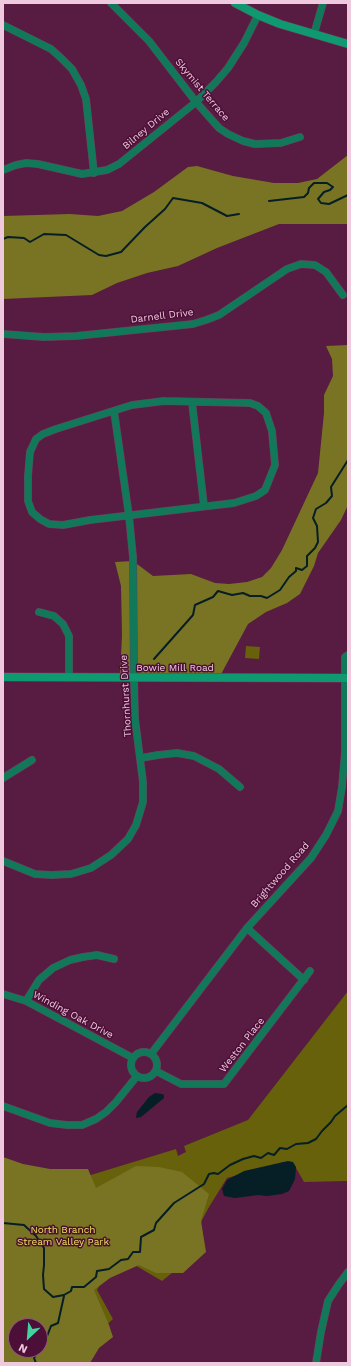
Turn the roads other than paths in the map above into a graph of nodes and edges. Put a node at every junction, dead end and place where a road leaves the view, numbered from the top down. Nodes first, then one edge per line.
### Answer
1 (111, 3) edge
2 (236, 3) edge
3 (323, 3) edge
4 (258, 15) junction
5 (3, 25) edge
6 (314, 34) junction
7 (348, 44) edge
8 (196, 102) junction
9 (300, 137) dead end
10 (3, 170) edge
11 (94, 173) junction
12 (343, 295) dead end
13 (3, 334) edge
14 (192, 402) junction
15 (114, 411) junction
16 (204, 506) junction
17 (129, 516) junction
18 (39, 612) dead end
19 (348, 655) edge
20 (3, 677) edge
21 (69, 677) junction
22 (134, 678) junction
23 (346, 678) edge
24 (141, 758) junction
25 (32, 760) dead end
26 (3, 778) edge
27 (240, 787) dead end
28 (3, 861) edge
29 (247, 928) junction
30 (114, 959) dead end
31 (310, 971) dead end
32 (304, 980) junction
33 (3, 994) edge
34 (26, 1001) junction
35 (151, 1054) junction
36 (133, 1058) junction
37 (156, 1071) junction
38 (137, 1076) junction
39 (3, 1106) edge
40 (348, 1272) edge
41 (316, 1363) edge

1 - 8 street, Skymist Terrace
2 - 4 street
3 - 6 street
4 - 6 street
4 - 8 street, Bilney Drive
5 - 11 street
6 - 7 street
8 - 9 street, Skymist Terrace
8 - 11 street, Bilney Drive
10 - 11 street, Bilney Drive
12 - 13 street, Darnell Drive
14 - 15 street
14 - 16 street
14 - 16 street
15 - 17 street, Thornhurst Drive
15 - 17 street
16 - 17 street
17 - 22 street, Thornhurst Drive
18 - 21 street
19 - 23 street, Brightwood Road
20 - 21 street, Bowie Mill Road
21 - 22 street, Bowie Mill Road
22 - 23 street, Bowie Mill Road
22 - 24 street, Thornhurst Drive
23 - 29 street, Brightwood Road
24 - 27 street
24 - 28 street, Thornhurst Drive
25 - 26 street
29 - 32 street
29 - 35 street, Brightwood Road
30 - 34 street
31 - 32 street, Weston Place
32 - 37 street, Weston Place
33 - 34 street, Winding Oak Drive
34 - 36 street, Winding Oak Drive
35 - 36 street
35 - 37 street
36 - 38 street
37 - 38 street
38 - 39 street
40 - 41 street

